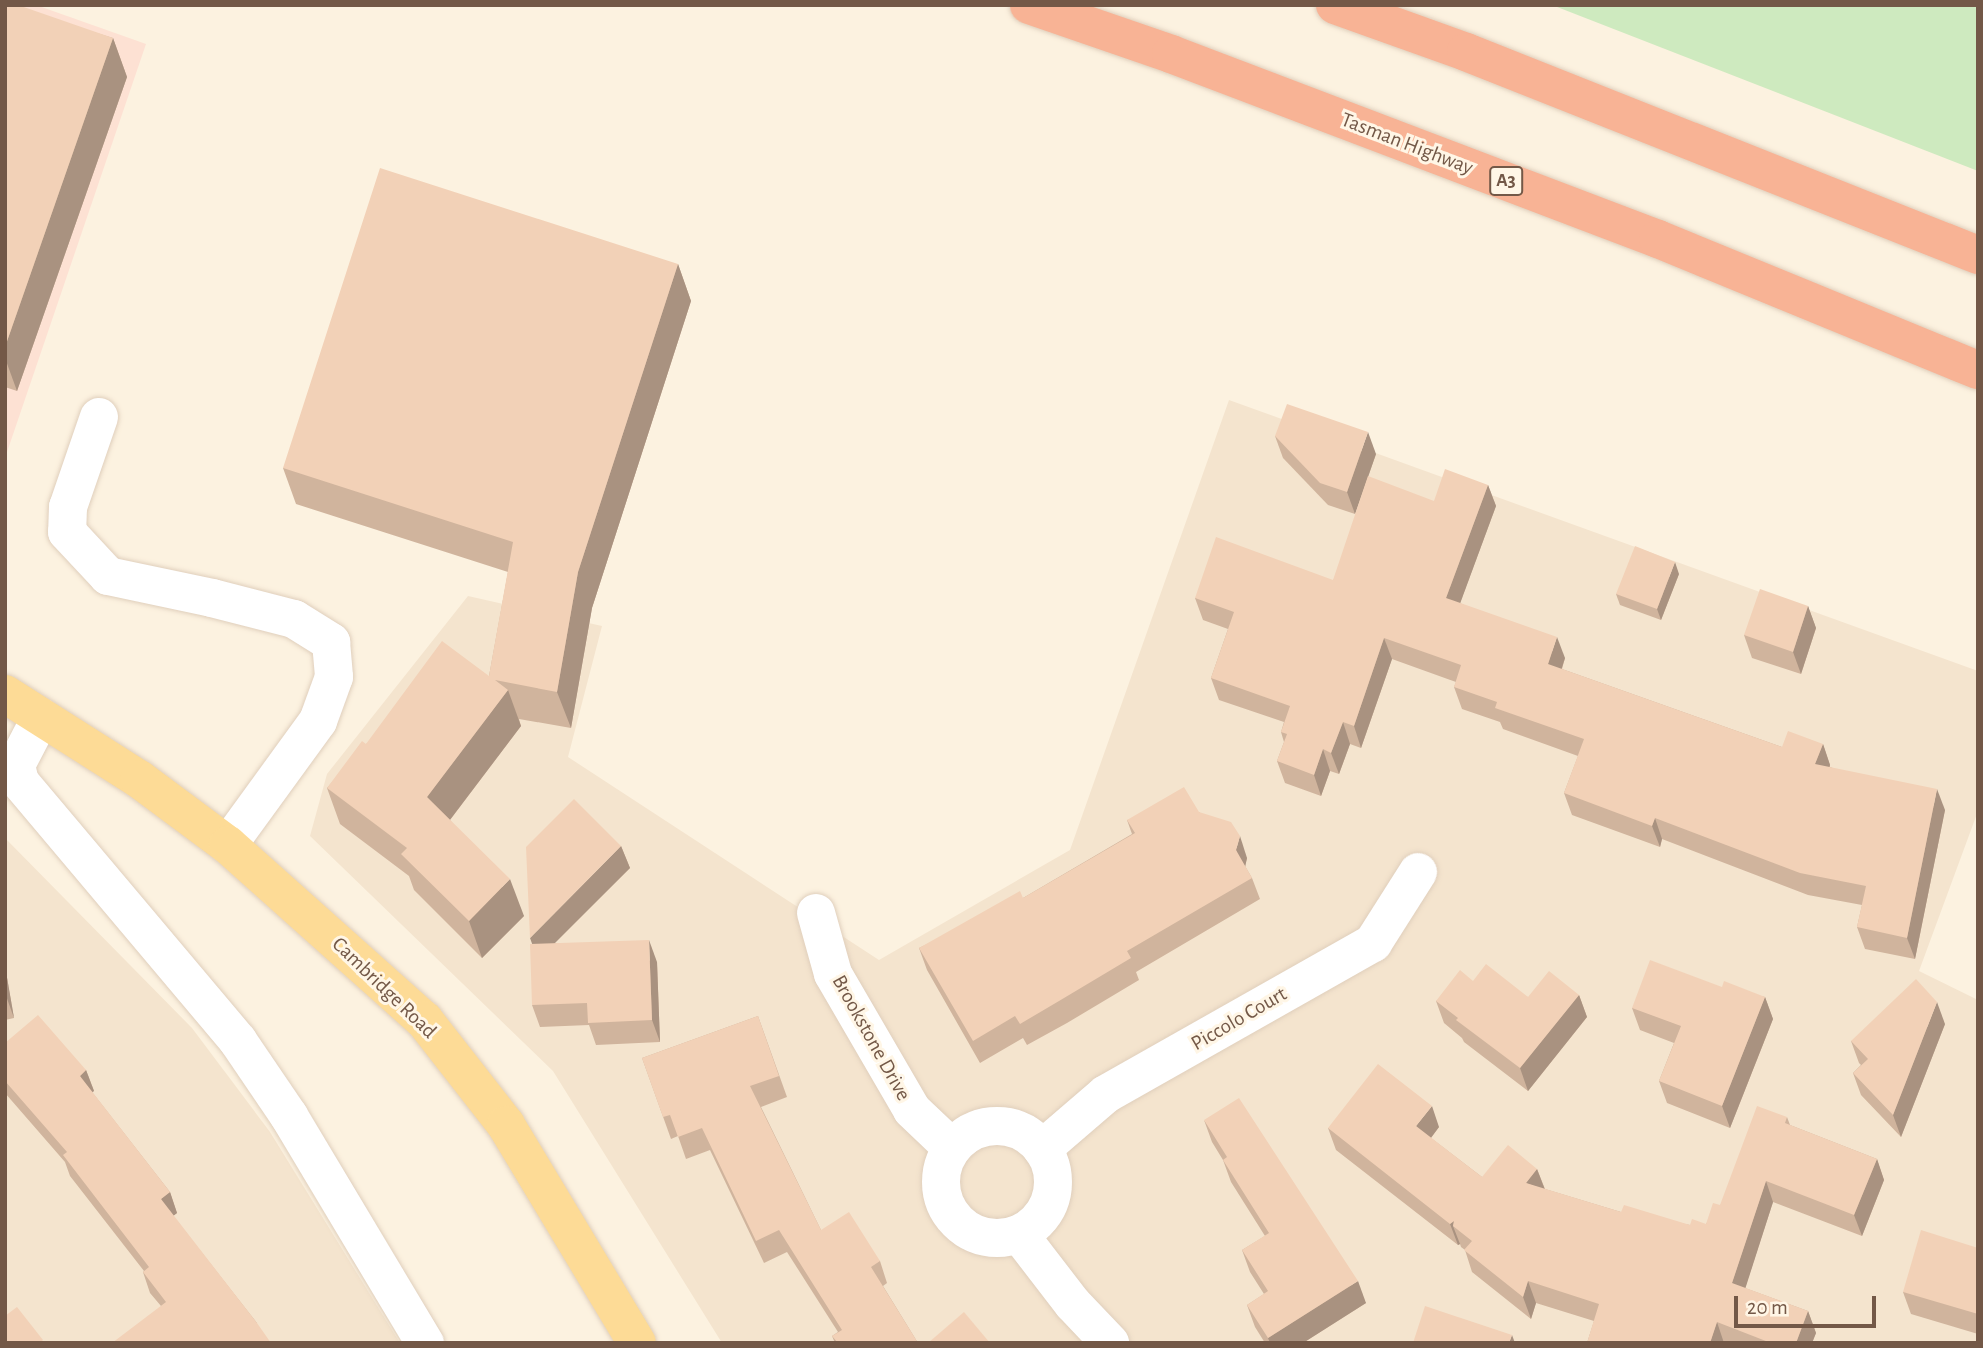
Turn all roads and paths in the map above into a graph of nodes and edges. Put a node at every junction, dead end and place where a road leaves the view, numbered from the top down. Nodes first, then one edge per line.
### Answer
1 (1029, 5) edge
2 (1335, 5) edge
3 (1978, 255) edge
4 (1978, 370) edge
5 (99, 417) dead end
6 (5, 694) edge
7 (41, 717) junction
8 (228, 845) junction
9 (1418, 872) dead end
10 (816, 913) dead end
11 (952, 1148) junction
12 (1042, 1149) junction
13 (1019, 1234) junction
14 (425, 1343) edge
15 (637, 1343) edge
16 (1110, 1343) edge

1 - 4 highway, Tasman Highway / A3
2 - 3 highway
5 - 8 street
6 - 7 main road, Cambridge Road
7 - 8 main road, Cambridge Road
7 - 14 street
8 - 15 main road, Cambridge Road
9 - 12 street, Piccolo Court
10 - 11 street, Brookstone Drive
11 - 12 street
11 - 13 street
12 - 13 street
13 - 16 street

